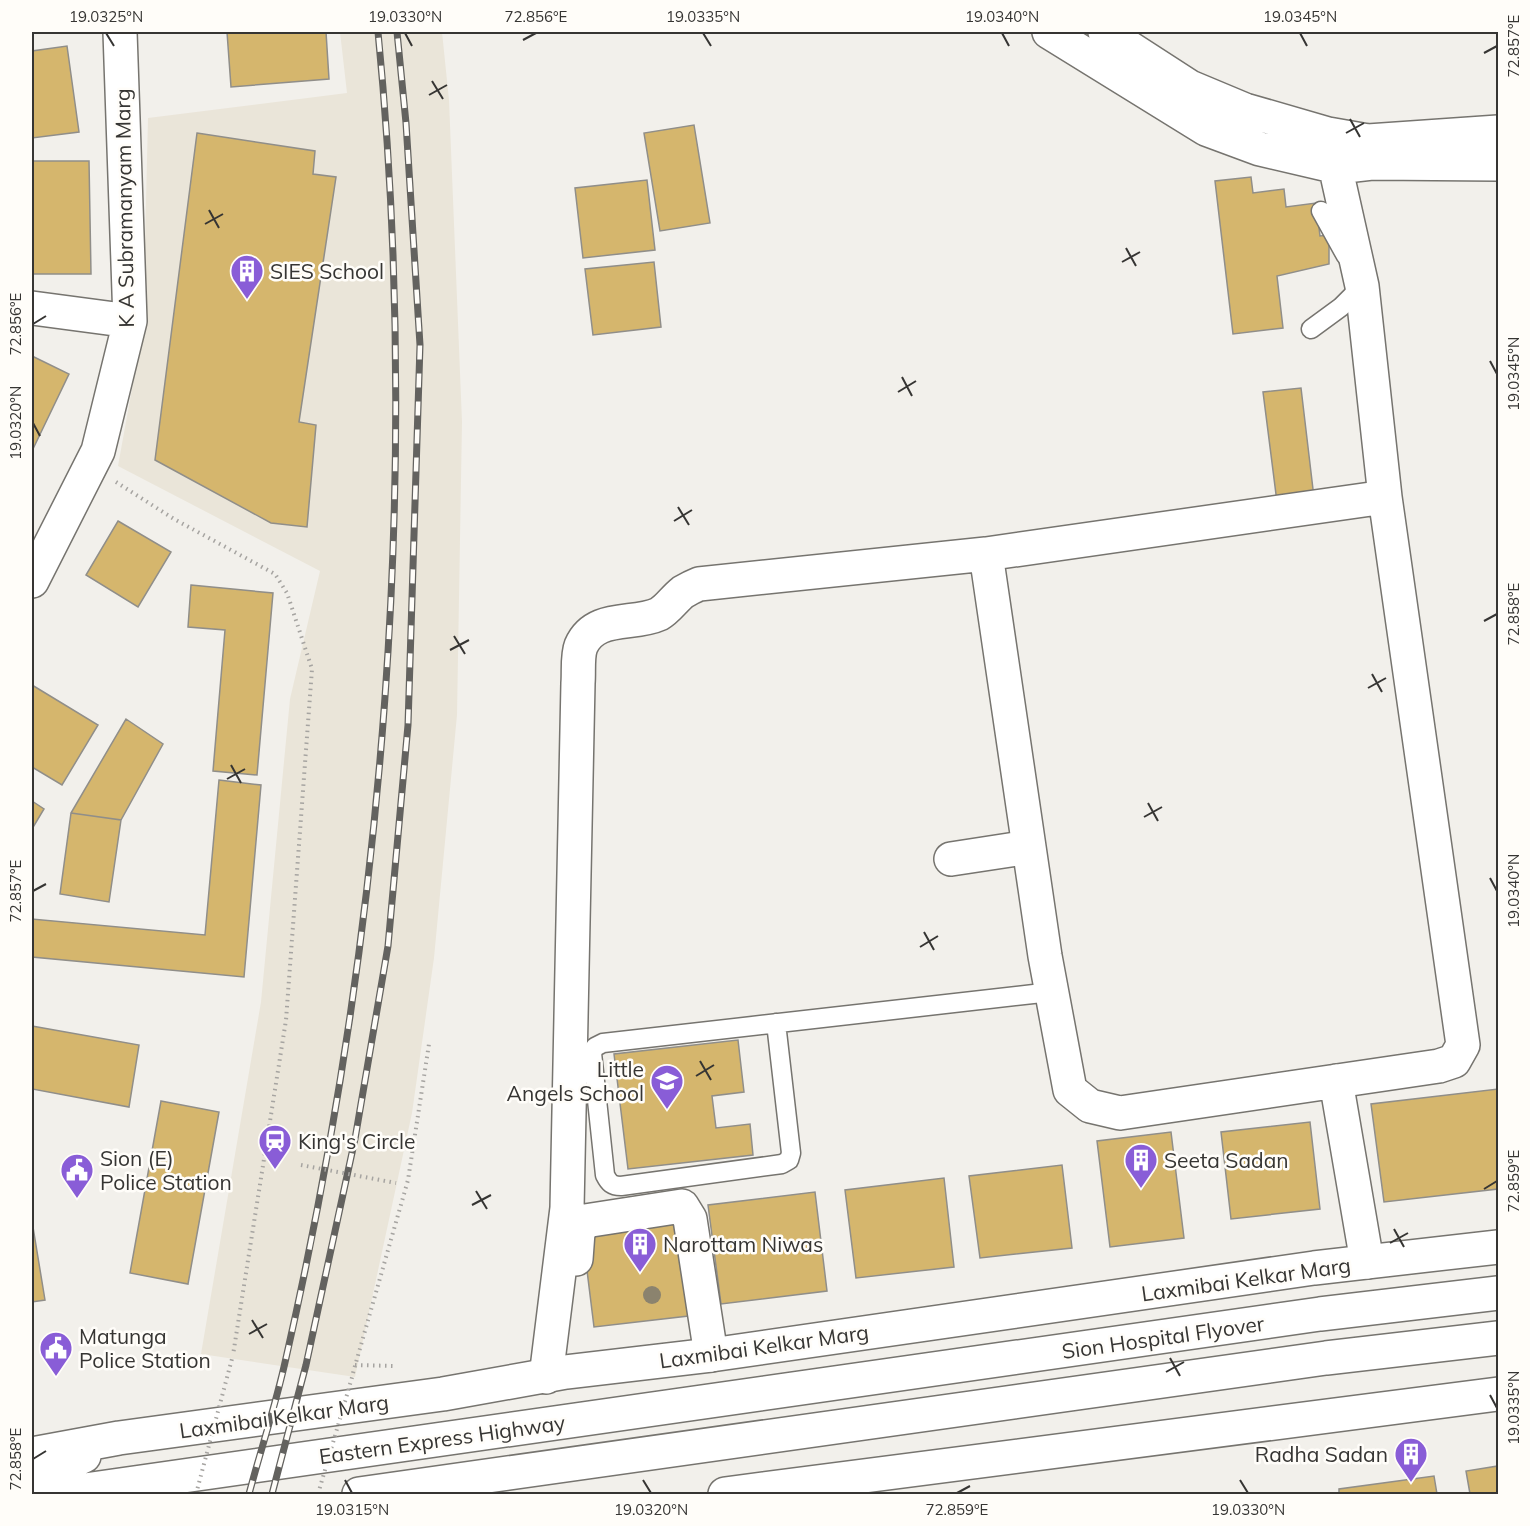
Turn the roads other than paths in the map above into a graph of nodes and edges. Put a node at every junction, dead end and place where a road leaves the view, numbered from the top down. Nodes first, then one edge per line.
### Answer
1 (120, 32) edge
2 (1049, 32) edge
3 (1105, 32) edge
4 (1498, 132) edge
5 (1328, 134) junction
6 (1498, 164) edge
7 (1337, 167) junction
8 (1321, 211) dead end
9 (1362, 286) junction
10 (32, 308) edge
11 (130, 321) junction
12 (1311, 329) dead end
13 (1385, 496) junction
14 (986, 554) junction
15 (32, 581) edge
16 (1029, 848) junction
17 (951, 859) dead end
18 (1051, 992) junction
19 (776, 1023) junction
20 (1336, 1081) junction
21 (1498, 1247) edge
22 (1367, 1262) junction
23 (1498, 1293) edge
24 (1498, 1338) edge
25 (721, 1354) junction
26 (556, 1375) junction
27 (827, 1384) junction
28 (1498, 1394) edge
29 (834, 1428) junction
30 (119, 1438) junction
31 (32, 1454) edge
32 (32, 1481) edge
33 (772, 1490) edge
34 (57, 1494) edge
35 (359, 1494) edge
36 (725, 1494) edge

1 - 11 main road, K A Subramanyam Marg
2 - 7 main road
3 - 5 main road
4 - 5 main road
5 - 7 main road
6 - 7 main road
7 - 9 main road
8 - 9 lane
9 - 12 lane
9 - 13 main road
10 - 11 main road
11 - 15 main road, K A Subramanyam Marg
13 - 14 main road
13 - 20 main road
14 - 16 main road
14 - 26 main road
16 - 17 main road
16 - 18 main road
18 - 19 lane
18 - 20 main road
19 - 19 lane
20 - 22 main road
21 - 22 main road, Laxmibai Kelkar Marg
22 - 25 main road, Laxmibai Kelkar Marg
23 - 27 main road, Sion Hospital Flyover
24 - 29 main road, Sion Hospital Flyover
25 - 26 main road, Laxmibai Kelkar Marg
25 - 26 main road
25 - 27 main road
26 - 30 main road, Laxmibai Kelkar Marg
27 - 34 main road, Eastern Express Highway
28 - 33 main road
29 - 33 main road
29 - 35 main road, Eastern Express Highway
30 - 31 main road, Laxmibai Kelkar Marg
30 - 32 main road
33 - 36 main road

